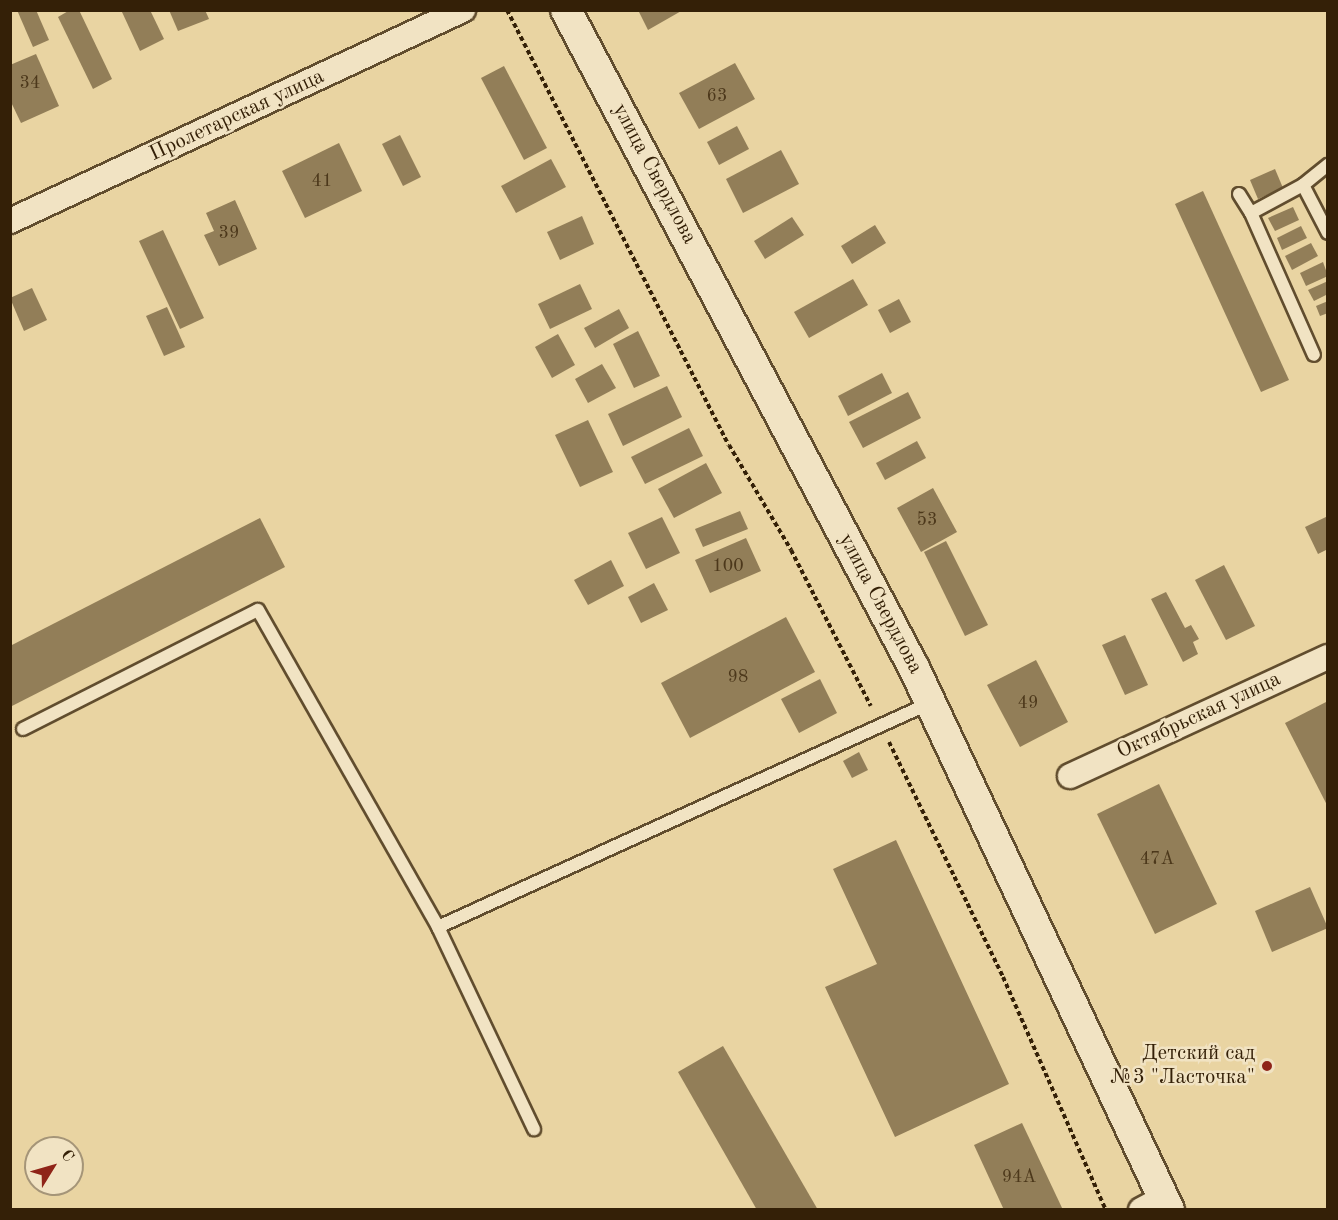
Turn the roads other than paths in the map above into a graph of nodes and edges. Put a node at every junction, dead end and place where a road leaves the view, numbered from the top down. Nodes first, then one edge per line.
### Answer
1 (463, 10) edge
2 (566, 10) edge
3 (1328, 165) edge
4 (1303, 185) junction
5 (1239, 194) dead end
6 (1251, 213) junction
7 (10, 221) edge
8 (1328, 233) edge
9 (1314, 355) dead end
10 (1328, 657) edge
11 (931, 702) junction
12 (23, 729) dead end
13 (1070, 776) dead end
14 (438, 927) junction
15 (534, 1129) dead end
16 (1158, 1206) edge

1 - 7 street, Пролетарская улица
2 - 11 street, улица Свердлова
3 - 4 lane
4 - 6 lane
4 - 8 lane
5 - 6 lane
6 - 9 lane
10 - 13 street, Октябрьская улица
11 - 14 lane
11 - 16 street, улица Свердлова
12 - 14 lane
14 - 15 lane

